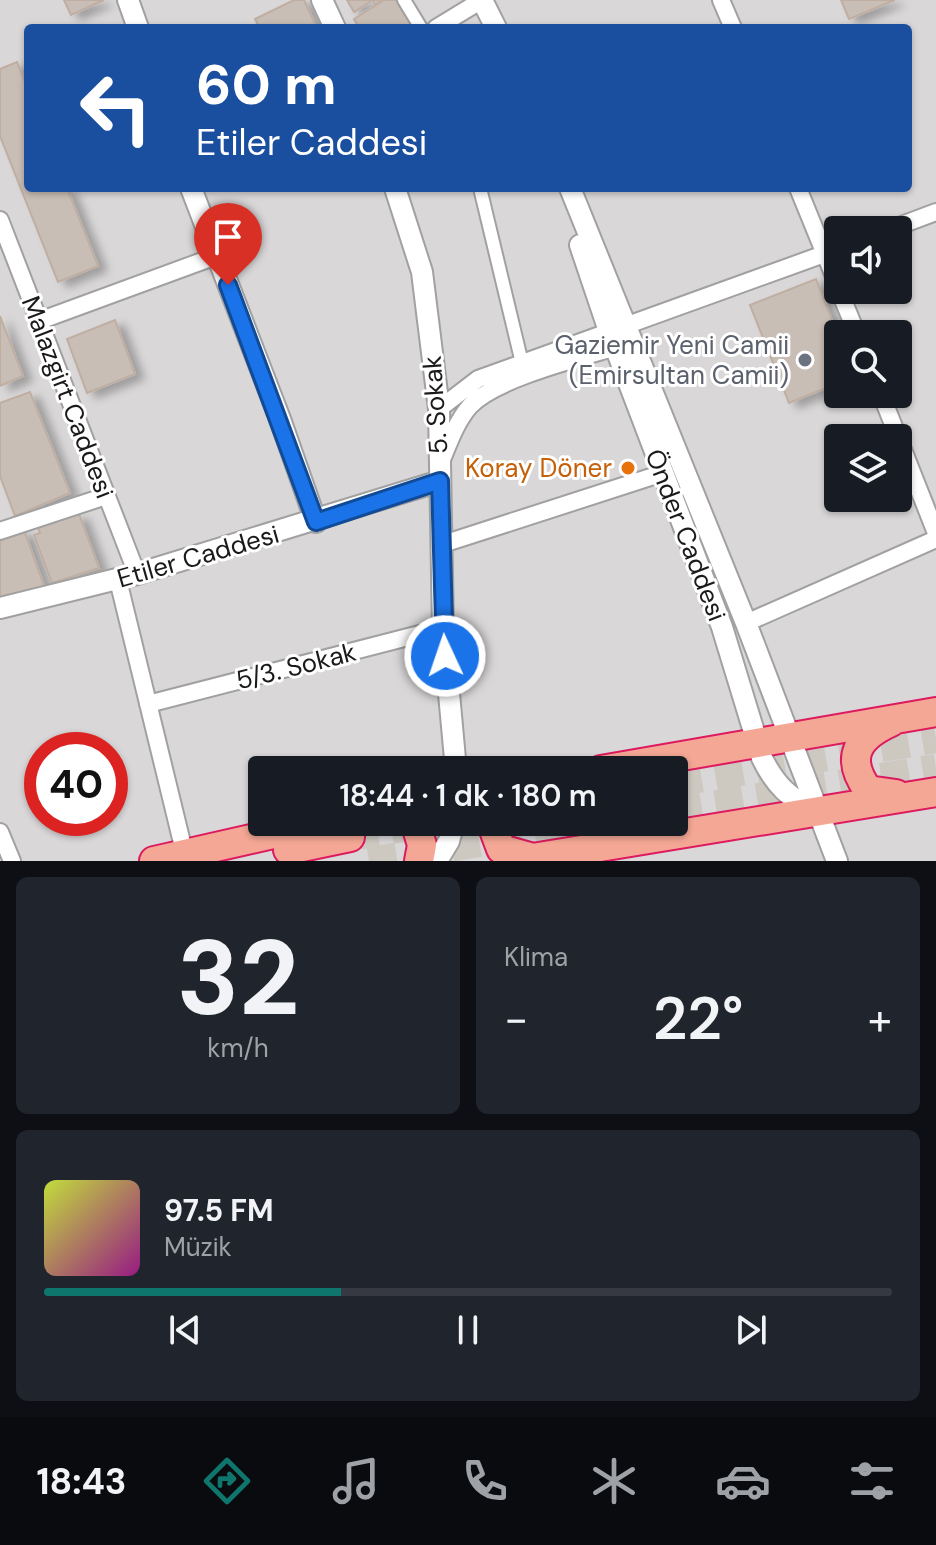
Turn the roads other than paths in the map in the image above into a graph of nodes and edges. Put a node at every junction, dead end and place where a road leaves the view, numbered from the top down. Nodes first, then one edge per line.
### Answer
1 (128, 0) edge
2 (322, 0) edge
3 (404, 0) edge
4 (482, 0) edge
5 (721, 0) edge
6 (137, 24) edge
7 (333, 24) edge
8 (419, 24) edge
9 (443, 24) edge
10 (494, 24) edge
11 (731, 24) edge
12 (192, 192) edge
13 (396, 192) edge
14 (481, 192) edge
15 (563, 192) edge
16 (571, 192) edge
17 (800, 192) edge
18 (936, 212) edge
19 (912, 221) edge
20 (1, 227) edge
21 (824, 236) edge
22 (824, 254) edge
23 (216, 256) junction
24 (39, 321) junction
25 (617, 334) junction
26 (522, 363) junction
27 (887, 408) edge
28 (439, 409) junction
29 (663, 473) junction
30 (439, 474) junction
31 (106, 496) junction
32 (316, 522) junction
33 (0, 531) edge
34 (936, 533) edge
35 (936, 539) edge
36 (443, 544) junction
37 (128, 577) junction
38 (0, 608) edge
39 (746, 623) junction
40 (443, 628) junction
41 (148, 704) junction
42 (936, 712) edge
43 (902, 716) junction
44 (791, 737) junction
45 (759, 744) junction
46 (455, 756) edge
47 (686, 756) edge
48 (923, 794) edge
49 (817, 812) junction
50 (0, 832) edge
51 (301, 836) edge
52 (319, 836) tunnel mouth
53 (419, 836) edge
54 (450, 836) edge
55 (496, 836) edge
56 (185, 855) junction
57 (591, 855) edge
58 (524, 859) edge
59 (12, 861) edge
60 (154, 861) edge
61 (239, 861) edge
62 (419, 861) edge
63 (437, 861) edge
64 (837, 861) edge

1 - 6 street
2 - 7 street
3 - 8 street
4 - 9 street
4 - 10 street
5 - 11 street
12 - 23 street
13 - 28 street, 5. Sokak
14 - 26 street
15 - 25 street, Önder Caddesi
16 - 25 street, Önder Caddesi
17 - 21 street
18 - 19 street
20 - 24 street, Malazgirt Caddesi
22 - 25 street
23 - 24 street
23 - 32 street
24 - 31 street, Malazgirt Caddesi
25 - 26 street
25 - 29 street, Önder Caddesi
25 - 30 street
25 - 39 street, Önder Caddesi
26 - 28 street
27 - 34 street
28 - 30 street, 5. Sokak
29 - 36 street
29 - 45 street, Önder Caddesi
30 - 32 street, Etiler Caddesi
30 - 36 street, 5. Sokak
31 - 33 street
31 - 37 street, Malazgirt Caddesi
32 - 37 street, Etiler Caddesi
35 - 39 street
36 - 40 street, 5. Sokak
37 - 38 street, Etiler Caddesi
37 - 41 street, Malazgirt Caddesi
39 - 44 street, Önder Caddesi
40 - 41 street, 5/3. Sokak
40 - 46 street, 5. Sokak
41 - 56 street, Malazgirt Caddesi
42 - 43 highway
43 - 44 highway
43 - 48 highway
44 - 45 highway
44 - 49 street, Önder Caddesi
45 - 47 highway
45 - 49 street, Önder Caddesi
48 - 49 highway
49 - 57 highway
49 - 64 street
50 - 59 street
51 - 56 highway
52 - 61 highway
53 - 62 highway
54 - 63 street
55 - 58 highway
56 - 60 highway
57 - 58 highway

